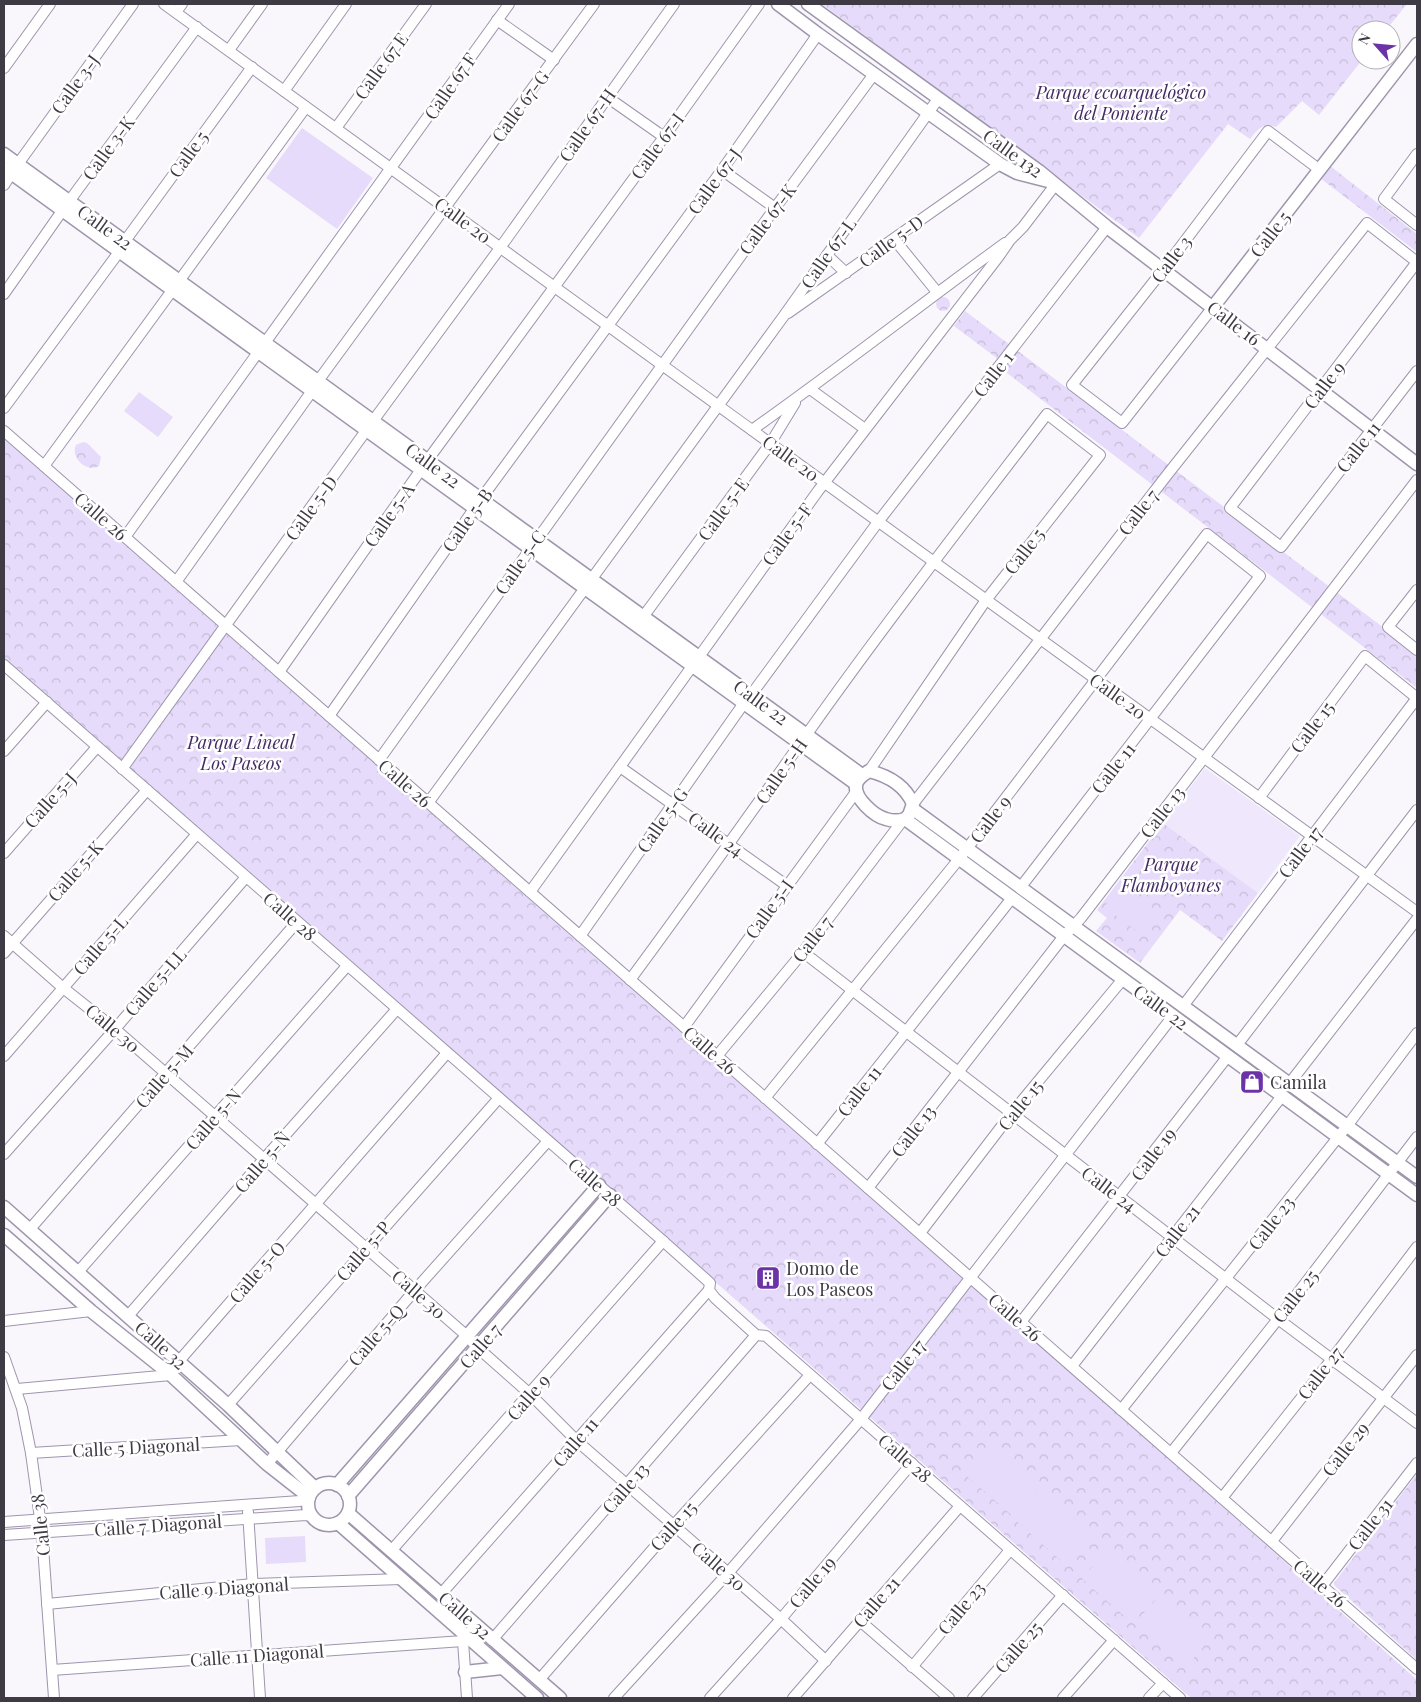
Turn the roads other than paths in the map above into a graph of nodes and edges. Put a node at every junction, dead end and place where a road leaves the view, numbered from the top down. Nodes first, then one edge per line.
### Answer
1 (50, 4) edge
2 (133, 4) edge
3 (164, 4) edge
4 (262, 4) edge
5 (346, 4) edge
6 (426, 4) edge
7 (509, 4) edge
8 (594, 4) edge
9 (674, 4) edge
10 (759, 4) edge
11 (778, 4) edge
12 (808, 4) edge
13 (179, 8) edge
14 (498, 20) junction
15 (197, 27) junction
16 (818, 34) junction
17 (1417, 44) edge
18 (228, 50) junction
19 (554, 60) junction
20 (252, 67) junction
21 (4, 68) edge
22 (874, 74) junction
23 (284, 90) junction
24 (607, 97) junction
25 (938, 99) junction
26 (306, 107) junction
27 (928, 113) junction
28 (336, 128) junction
29 (664, 137) junction
30 (4, 154) edge
31 (1417, 154) edge
32 (1000, 164) junction
33 (391, 168) junction
34 (722, 170) junction
35 (1320, 170) junction
36 (9, 173) edge
37 (1053, 183) junction
38 (66, 206) junction
39 (446, 208) junction
40 (774, 208) junction
41 (1417, 225) edge
42 (1107, 227) junction
43 (894, 238) junction
44 (1010, 240) junction
45 (122, 247) junction
46 (500, 248) junction
47 (827, 255) junction
48 (1417, 262) edge
49 (1163, 270) junction
50 (846, 273) junction
51 (176, 286) junction
52 (554, 287) junction
53 (937, 292) junction
54 (4, 294) edge
55 (1213, 307) junction
56 (783, 317) junction
57 (608, 326) junction
58 (261, 347) junction
59 (1266, 348) junction
60 (662, 365) junction
61 (1417, 371) edge
62 (315, 386) junction
63 (810, 389) junction
64 (1321, 390) junction
65 (798, 398) junction
66 (718, 406) junction
67 (4, 408) edge
68 (1122, 422) joint
69 (370, 426) junction
70 (865, 429) junction
71 (752, 430) junction
72 (1372, 430) junction
73 (4, 431) edge
74 (770, 444) junction
75 (1417, 464) edge
76 (424, 465) junction
77 (44, 466) junction
78 (1417, 480) edge
79 (824, 483) junction
80 (478, 504) junction
81 (878, 522) junction
82 (125, 537) junction
83 (533, 544) junction
84 (1281, 547) joint
85 (933, 562) junction
86 (1260, 576) joint
87 (176, 582) junction
88 (587, 583) junction
89 (1417, 590) edge
90 (986, 600) junction
91 (643, 617) junction
92 (226, 626) junction
93 (1040, 640) junction
94 (1417, 650) edge
95 (696, 662) junction
96 (4, 665) edge
97 (279, 672) junction
98 (1096, 680) junction
99 (1417, 698) edge
100 (748, 699) junction
101 (46, 702) junction
102 (329, 716) junction
103 (1150, 719) junction
104 (803, 739) junction
105 (97, 747) junction
106 (4, 751) edge
107 (1204, 758) junction
108 (379, 760) junction
109 (620, 767) junction
110 (122, 769) junction
111 (861, 781) junction
112 (147, 790) junction
113 (1259, 798) junction
114 (428, 803) junction
115 (674, 804) junction
116 (1417, 810) edge
117 (908, 813) junction
118 (197, 834) junction
119 (1312, 836) junction
120 (729, 845) junction
121 (4, 853) edge
122 (963, 854) junction
123 (1367, 876) junction
124 (246, 877) junction
125 (786, 885) junction
126 (530, 892) junction
127 (1016, 892) junction
128 (1417, 912) edge
129 (1417, 919) edge
130 (297, 922) junction
131 (1068, 931) junction
132 (4, 936) edge
133 (580, 936) junction
134 (12, 943) junction
135 (4, 952) edge
136 (803, 952) junction
137 (347, 966) junction
138 (1123, 979) junction
139 (630, 980) junction
140 (62, 987) junction
141 (853, 990) junction
142 (1183, 1006) junction
143 (397, 1009) junction
144 (1173, 1016) junction
145 (684, 1027) junction
146 (115, 1029) junction
147 (906, 1031) junction
148 (1417, 1033) edge
149 (1236, 1045) junction
150 (447, 1053) junction
151 (4, 1056) edge
152 (717, 1056) junction
153 (1228, 1056) junction
154 (959, 1072) junction
155 (167, 1074) junction
156 (1289, 1084) junction
157 (1282, 1096) junction
158 (499, 1098) junction
159 (765, 1098) junction
160 (1011, 1114) junction
161 (216, 1117) junction
162 (1347, 1126) junction
163 (1417, 1136) edge
164 (1338, 1137) junction
165 (548, 1141) junction
166 (817, 1144) junction
167 (4, 1154) edge
168 (1065, 1156) junction
169 (264, 1159) junction
170 (1397, 1163) junction
171 (1389, 1174) junction
172 (1417, 1178) edge
173 (598, 1185) junction
174 (868, 1188) junction
175 (610, 1195) junction
176 (1417, 1195) edge
177 (1120, 1197) junction
178 (316, 1204) junction
179 (4, 1207) edge
180 (30, 1229) junction
181 (920, 1233) junction
182 (4, 1235) edge
183 (1172, 1238) junction
184 (663, 1241) junction
185 (1417, 1247) edge
186 (366, 1248) junction
187 (78, 1272) junction
188 (970, 1278) junction
189 (1226, 1279) junction
190 (414, 1290) junction
191 (709, 1290) junction
192 (92, 1311) junction
193 (128, 1316) junction
194 (1278, 1319) junction
195 (4, 1321) edge
196 (1021, 1322) junction
197 (756, 1335) junction
198 (467, 1336) junction
199 (478, 1348) junction
200 (1417, 1355) edge
201 (4, 1357) edge
202 (1332, 1359) junction
203 (179, 1361) junction
204 (1072, 1366) junction
205 (170, 1375) junction
206 (810, 1375) junction
207 (16, 1389) junction
208 (530, 1394) junction
209 (1385, 1398) junction
210 (228, 1405) junction
211 (1122, 1410) junction
212 (861, 1419) junction
213 (1417, 1423) edge
214 (241, 1440) junction
215 (577, 1441) junction
216 (277, 1451) junction
217 (31, 1453) junction
218 (1171, 1453) junction
219 (912, 1463) junction
220 (1417, 1463) edge
221 (267, 1464) junction
222 (337, 1484) junction
223 (628, 1484) junction
224 (311, 1495) junction
225 (348, 1496) junction
226 (1222, 1498) junction
227 (247, 1505) junction
228 (960, 1506) junction
229 (348, 1513) junction
230 (312, 1516) junction
231 (40, 1519) junction
232 (248, 1519) junction
233 (4, 1522) edge
234 (338, 1523) junction
235 (672, 1526) junction
236 (42, 1533) junction
237 (4, 1535) edge
238 (1272, 1541) junction
239 (391, 1550) junction
240 (1010, 1550) junction
241 (728, 1573) junction
242 (401, 1579) junction
243 (252, 1584) junction
244 (1322, 1586) junction
245 (441, 1594) junction
246 (1063, 1596) junction
247 (47, 1604) junction
248 (781, 1619) junction
249 (859, 1620) junction
250 (476, 1625) junction
251 (465, 1639) junction
252 (492, 1640) junction
253 (1114, 1640) junction
254 (257, 1655) junction
255 (826, 1661) junction
256 (912, 1667) junction
257 (502, 1668) junction
258 (1417, 1669) edge
259 (52, 1670) junction
260 (465, 1672) junction
261 (539, 1680) junction
262 (1163, 1683) junction
263 (54, 1698) edge
264 (260, 1698) edge
265 (466, 1698) edge
266 (537, 1698) edge
267 (560, 1698) edge
268 (614, 1698) edge
269 (710, 1698) edge
270 (793, 1698) edge
271 (949, 1698) edge
272 (973, 1698) edge
273 (1063, 1698) edge
274 (1149, 1698) edge
275 (1180, 1698) edge

1 - 21 street
2 - 36 street, Calle 3-J
3 - 13 street, Calle 20
4 - 18 street
5 - 23 street
6 - 28 street, Calle 67 E
7 - 14 street, Calle 67 F
8 - 19 street, Calle 67-G
9 - 24 street, Calle 67-H
10 - 29 street, Calle 67-I
11 - 16 street, Calle 132
12 - 25 street, Calle 132
13 - 15 street, Calle 20
14 - 19 street
14 - 33 street, Calle 67 F
15 - 18 street, Calle 20
15 - 38 street, Calle 3-K
16 - 22 street, Calle 132
16 - 34 street, Calle 67-J
17 - 35 street, Calle 5
18 - 20 street, Calle 20
19 - 39 street, Calle 67-G
20 - 23 street, Calle 20
20 - 45 street, Calle 5
22 - 27 street, Calle 132
22 - 40 street, Calle 67-K
23 - 26 street, Calle 20
24 - 29 street
24 - 46 street, Calle 67-H
25 - 27 street, Calle 67-L
25 - 37 street, Calle 132
26 - 28 street, Calle 20
26 - 51 street
27 - 32 street, Calle 132
27 - 47 street, Calle 67-L
28 - 33 street, Calle 20
29 - 52 street, Calle 67-I
30 - 36 street, Calle 22
31 - 41 street
32 - 37 street, Calle 132
32 - 43 street, Calle 5-D
33 - 39 street, Calle 20
33 - 58 street
34 - 40 street
34 - 57 street, Calle 67-J
35 - 49 street, Calle 3
35 - 55 street, Calle 5
36 - 38 street, Calle 22
37 - 42 street, Calle 16
37 - 44 street, Calle 5-F
38 - 45 street, Calle 22
38 - 54 street, Calle 3-K
39 - 46 street, Calle 20
39 - 62 street
40 - 60 street, Calle 67-K
42 - 49 street, Calle 16
42 - 81 street, Calle 1
43 - 50 street, Calle 5-D
43 - 53 street
44 - 53 street, Calle 5-E
44 - 70 street, Calle 5-F
45 - 51 street, Calle 22
45 - 67 street, Calle 5
46 - 52 street, Calle 20
46 - 69 street, Calle 5-D
47 - 50 street
47 - 56 street, Calle 67-L
48 - 59 street, Calle 7
48 - 64 street, Calle 9
49 - 55 street, Calle 16
49 - 68 street, Calle 3
50 - 56 street, Calle 5-D
51 - 58 street, Calle 22
51 - 77 street
52 - 57 street, Calle 20
52 - 76 street, Calle 5-A
53 - 63 street, Calle 5-E
55 - 59 street, Calle 16
55 - 68 street, Calle 5
56 - 66 street, Calle 67-L
57 - 60 street, Calle 20
57 - 80 street, Calle 5-B
58 - 62 street, Calle 22
58 - 82 street
59 - 64 street, Calle 16
59 - 93 street, Calle 7
60 - 66 street, Calle 20
60 - 83 street, Calle 5-C
61 - 72 street, Calle 11
62 - 69 street, Calle 22
62 - 87 street
63 - 65 street, Calle 5-E
63 - 70 street
64 - 72 street, Calle 16
64 - 84 street, Calle 9
65 - 71 street, Calle 5-E
65 - 74 street, Calle 5-E
66 - 71 street, Calle 20
66 - 88 street
69 - 76 street, Calle 22
69 - 92 street, Calle 5-D
70 - 79 street, Calle 5-F
71 - 74 street, Calle 20
72 - 75 street, Calle 16
72 - 84 street, Calle 11
73 - 77 street, Calle 26
74 - 79 street, Calle 20
74 - 91 street, Calle 5-E
76 - 80 street, Calle 22
76 - 97 street, Calle 5-A
77 - 82 street, Calle 26
78 - 107 street, Calle 13
79 - 81 street, Calle 20
79 - 95 street, Calle 5-F
80 - 83 street, Calle 22
80 - 102 street, Calle 5-B
81 - 85 street, Calle 20
81 - 100 street, Calle 5-G
82 - 87 street, Calle 26
83 - 88 street, Calle 22
83 - 108 street, Calle 5-C
85 - 90 street, Calle 20
85 - 90 street, Calle 5
85 - 104 street, Calle 5-H
86 - 98 street, Calle 9
86 - 103 street, Calle 11
87 - 92 street, Calle 26
88 - 91 street, Calle 22
88 - 95 street, Calle 22
88 - 114 street
89 - 94 street
90 - 93 street, Calle 20
90 - 111 street, Calle 5-I
91 - 95 street, Calle 22
92 - 97 street, Calle 26
92 - 110 street, Calle 5-D
93 - 98 street, Calle 20
93 - 117 street, Calle 7
95 - 100 street, Calle 22
95 - 109 street, Calle 5-F
96 - 101 street, Calle 28
97 - 102 street, Calle 26
98 - 103 street, Calle 20
98 - 122 street, Calle 9
99 - 113 street, Calle 15
99 - 119 street, Calle 17
100 - 104 street, Calle 22
100 - 115 street, Calle 5-G
101 - 105 street, Calle 28
101 - 106 street
102 - 108 street, Calle 26
103 - 107 street, Calle 20
103 - 127 street, Calle 11
104 - 111 street, Calle 22
104 - 120 street, Calle 5-H
105 - 110 street, Calle 28
105 - 121 street, Calle 5-J
107 - 113 street, Calle 20
107 - 131 street, Calle 13
108 - 114 street, Calle 26
109 - 115 street, Calle 24
109 - 126 street, Calle 5-F
110 - 112 street, Calle 28
111 - 117 street
111 - 117 street
111 - 125 street, Calle 5-I
112 - 118 street, Calle 28
112 - 134 street, Calle 5-K
113 - 119 street, Calle 20
114 - 126 street, Calle 26
115 - 120 street, Calle 24
115 - 133 street, Calle 5-G
116 - 123 street
117 - 122 street, Calle 22
117 - 136 street, Calle 7
118 - 124 street, Calle 28
118 - 140 street, Calle 5-L
119 - 123 street, Calle 20
119 - 142 street, Calle 17
120 - 125 street, Calle 24
120 - 139 street, Calle 5-H
122 - 127 street, Calle 22
122 - 141 street, Calle 9
123 - 128 street, Calle 20
123 - 149 street
124 - 130 street, Calle 28
124 - 146 street, Calle 5-LL
125 - 145 street, Calle 5-I
126 - 133 street, Calle 26
127 - 131 street, Calle 22
127 - 147 street, Calle 11
129 - 156 street
130 - 137 street, Calle 28
130 - 155 street, Calle 5-M
131 - 138 street, Calle 22
131 - 142 street, Calle 22
131 - 154 street, Calle 13
132 - 134 street, Calle 30
133 - 139 street, Calle 26
134 - 135 street, Calle 5-K
134 - 140 street, Calle 30
136 - 141 street, Calle 24
136 - 152 street, Calle 7
137 - 143 street, Calle 28
137 - 161 street, Calle 5-N
138 - 144 street, Calle 22
138 - 160 street, Calle 15
139 - 145 street, Calle 26
140 - 146 street, Calle 30
140 - 151 street, Calle 5-L
141 - 147 street, Calle 24
141 - 159 street, Calle 9
142 - 149 street, Calle 22
143 - 150 street, Calle 28
143 - 169 street, Calle 5-Ñ
144 - 153 street, Calle 22
144 - 168 street, Calle 17
145 - 152 street, Calle 26
146 - 155 street, Calle 30
146 - 167 street, Calle 5-LL
147 - 154 street, Calle 24
147 - 166 street, Calle 11
148 - 162 street, Calle 23
149 - 156 street, Calle 22
150 - 158 street, Calle 28
150 - 178 street, Calle 5-O
152 - 159 street, Calle 26
153 - 157 street, Calle 22
153 - 177 street, Calle 19
154 - 160 street, Calle 24
154 - 174 street, Calle 13
155 - 161 street, Calle 30
155 - 180 street, Calle 5-M
156 - 162 street, Calle 22
157 - 164 street, Calle 22
157 - 183 street, Calle 21
158 - 165 street, Calle 28
158 - 186 street, Calle 5-P
159 - 166 street, Calle 26
160 - 168 street, Calle 24
160 - 181 street, Calle 15
161 - 169 street, Calle 30
161 - 187 street, Calle 5-N
162 - 164 street, Calle 23
162 - 170 street, Calle 22
163 - 170 street, Calle 25
164 - 171 street, Calle 22
164 - 189 street, Calle 23
165 - 173 street, Calle 28
165 - 190 street, Calle 5-Q
166 - 174 street, Calle 26
168 - 177 street, Calle 24
168 - 188 street, Calle 17
169 - 178 street, Calle 30
169 - 193 street, Calle 5-Ñ
170 - 171 street, Calle 25
170 - 172 street, Calle 22
171 - 176 street, Calle 22
171 - 194 street, Calle 25
173 - 175 street, Calle 28
173 - 198 street, Calle 7
174 - 181 street, Calle 26
175 - 184 street, Calle 28
175 - 199 street, Calle 7
177 - 183 street, Calle 24
177 - 196 street, Calle 19
178 - 186 street, Calle 30
178 - 203 street, Calle 5-O
179 - 180 street, Calle 32
180 - 187 street, Calle 32
181 - 188 street, Calle 26
182 - 192 street, Calle 32
183 - 189 street, Calle 24
183 - 204 street, Calle 21
184 - 191 street, Calle 28
184 - 208 street, Calle 9
185 - 202 street, Calle 27
186 - 190 street, Calle 30
186 - 210 street, Calle 5-P
187 - 193 street, Calle 32
188 - 196 street, Calle 26
188 - 212 street, Calle 17
189 - 194 street, Calle 24
189 - 211 street, Calle 23
190 - 198 street, Calle 30
190 - 216 street, Calle 5-Q
191 - 197 street, Calle 28
191 - 215 street, Calle 11
192 - 195 street
192 - 205 street, Calle 32
193 - 203 street, Calle 32
194 - 202 street, Calle 24
194 - 218 street, Calle 25
196 - 204 street, Calle 26
197 - 206 street, Calle 28
197 - 223 street, Calle 13
198 - 199 street, Calle 30
198 - 222 street, Calle 7
199 - 208 street, Calle 30
199 - 225 street, Calle 7
200 - 209 street, Calle 29
201 - 207 street, Calle 38
202 - 209 street, Calle 24
202 - 226 street, Calle 27
203 - 205 street, Calle 5-O
203 - 210 street, Calle 32
204 - 211 street, Calle 26
205 - 207 street
205 - 214 street, Calle 32
206 - 212 street, Calle 28
206 - 235 street, Calle 15
207 - 217 street, Calle 38
208 - 215 street, Calle 30
208 - 239 street, Calle 9
209 - 213 street, Calle 24
209 - 238 street, Calle 29
210 - 216 street, Calle 32
211 - 218 street, Calle 26
212 - 219 street, Calle 28
212 - 241 street, Calle 17
214 - 217 street, Calle 5 Diagonal
214 - 221 street, Calle 32
215 - 223 street, Calle 30
215 - 245 street, Calle 11
216 - 221 street, Calle 5-Q
216 - 224 street, Calle 32
217 - 231 street, Calle 38
218 - 226 street, Calle 26
219 - 228 street, Calle 28
219 - 248 street, Calle 19
220 - 244 street, Calle 31
221 - 224 street, Calle 32
222 - 224 street
222 - 225 street
223 - 235 street, Calle 30
223 - 252 street, Calle 13
224 - 227 street, Calle 7 Diagonal
224 - 230 street
225 - 229 street
226 - 238 street, Calle 26
227 - 231 street, Calle 7 Diagonal
227 - 232 street
228 - 240 street, Calle 28
228 - 249 street, Calle 21
229 - 234 street
229 - 239 street, Calle 32
230 - 232 street, Calle 7 Diagonal
230 - 234 street
231 - 233 street, Calle 7 Diagonal
231 - 236 street, Calle 38
232 - 236 street, Calle 7 Diagonal
232 - 243 street
234 - 242 street, Calle 32
235 - 241 street, Calle 30
235 - 261 street, Calle 15
236 - 237 street, Calle 7 Diagonal
236 - 247 street, Calle 38
238 - 244 street, Calle 26
239 - 245 street, Calle 32
240 - 246 street, Calle 28
240 - 256 street, Calle 23
241 - 248 street, Calle 30
241 - 268 street, Calle 17
242 - 243 street, Calle 9 Diagonal
242 - 251 street, Calle 32
243 - 247 street, Calle 9 Diagonal
243 - 254 street
244 - 258 street, Calle 26
245 - 250 street, Calle 32
246 - 253 street, Calle 28
246 - 272 street, Calle 25
247 - 259 street, Calle 38
248 - 255 street, Calle 30
248 - 269 street, Calle 19
249 - 255 street, Calle 21
249 - 256 street
250 - 251 street
250 - 252 street, Calle 32
251 - 254 street, Calle 11 Diagonal
251 - 257 street, Calle 32
251 - 260 street
252 - 261 street, Calle 32
253 - 262 street, Calle 28
253 - 273 street
254 - 259 street, Calle 11 Diagonal
254 - 264 street
255 - 270 street, Calle 21
256 - 271 street
257 - 260 street
257 - 266 street, Calle 32
259 - 263 street, Calle 38
260 - 265 street
261 - 267 street, Calle 32
262 - 274 street
262 - 275 street, Calle 28

